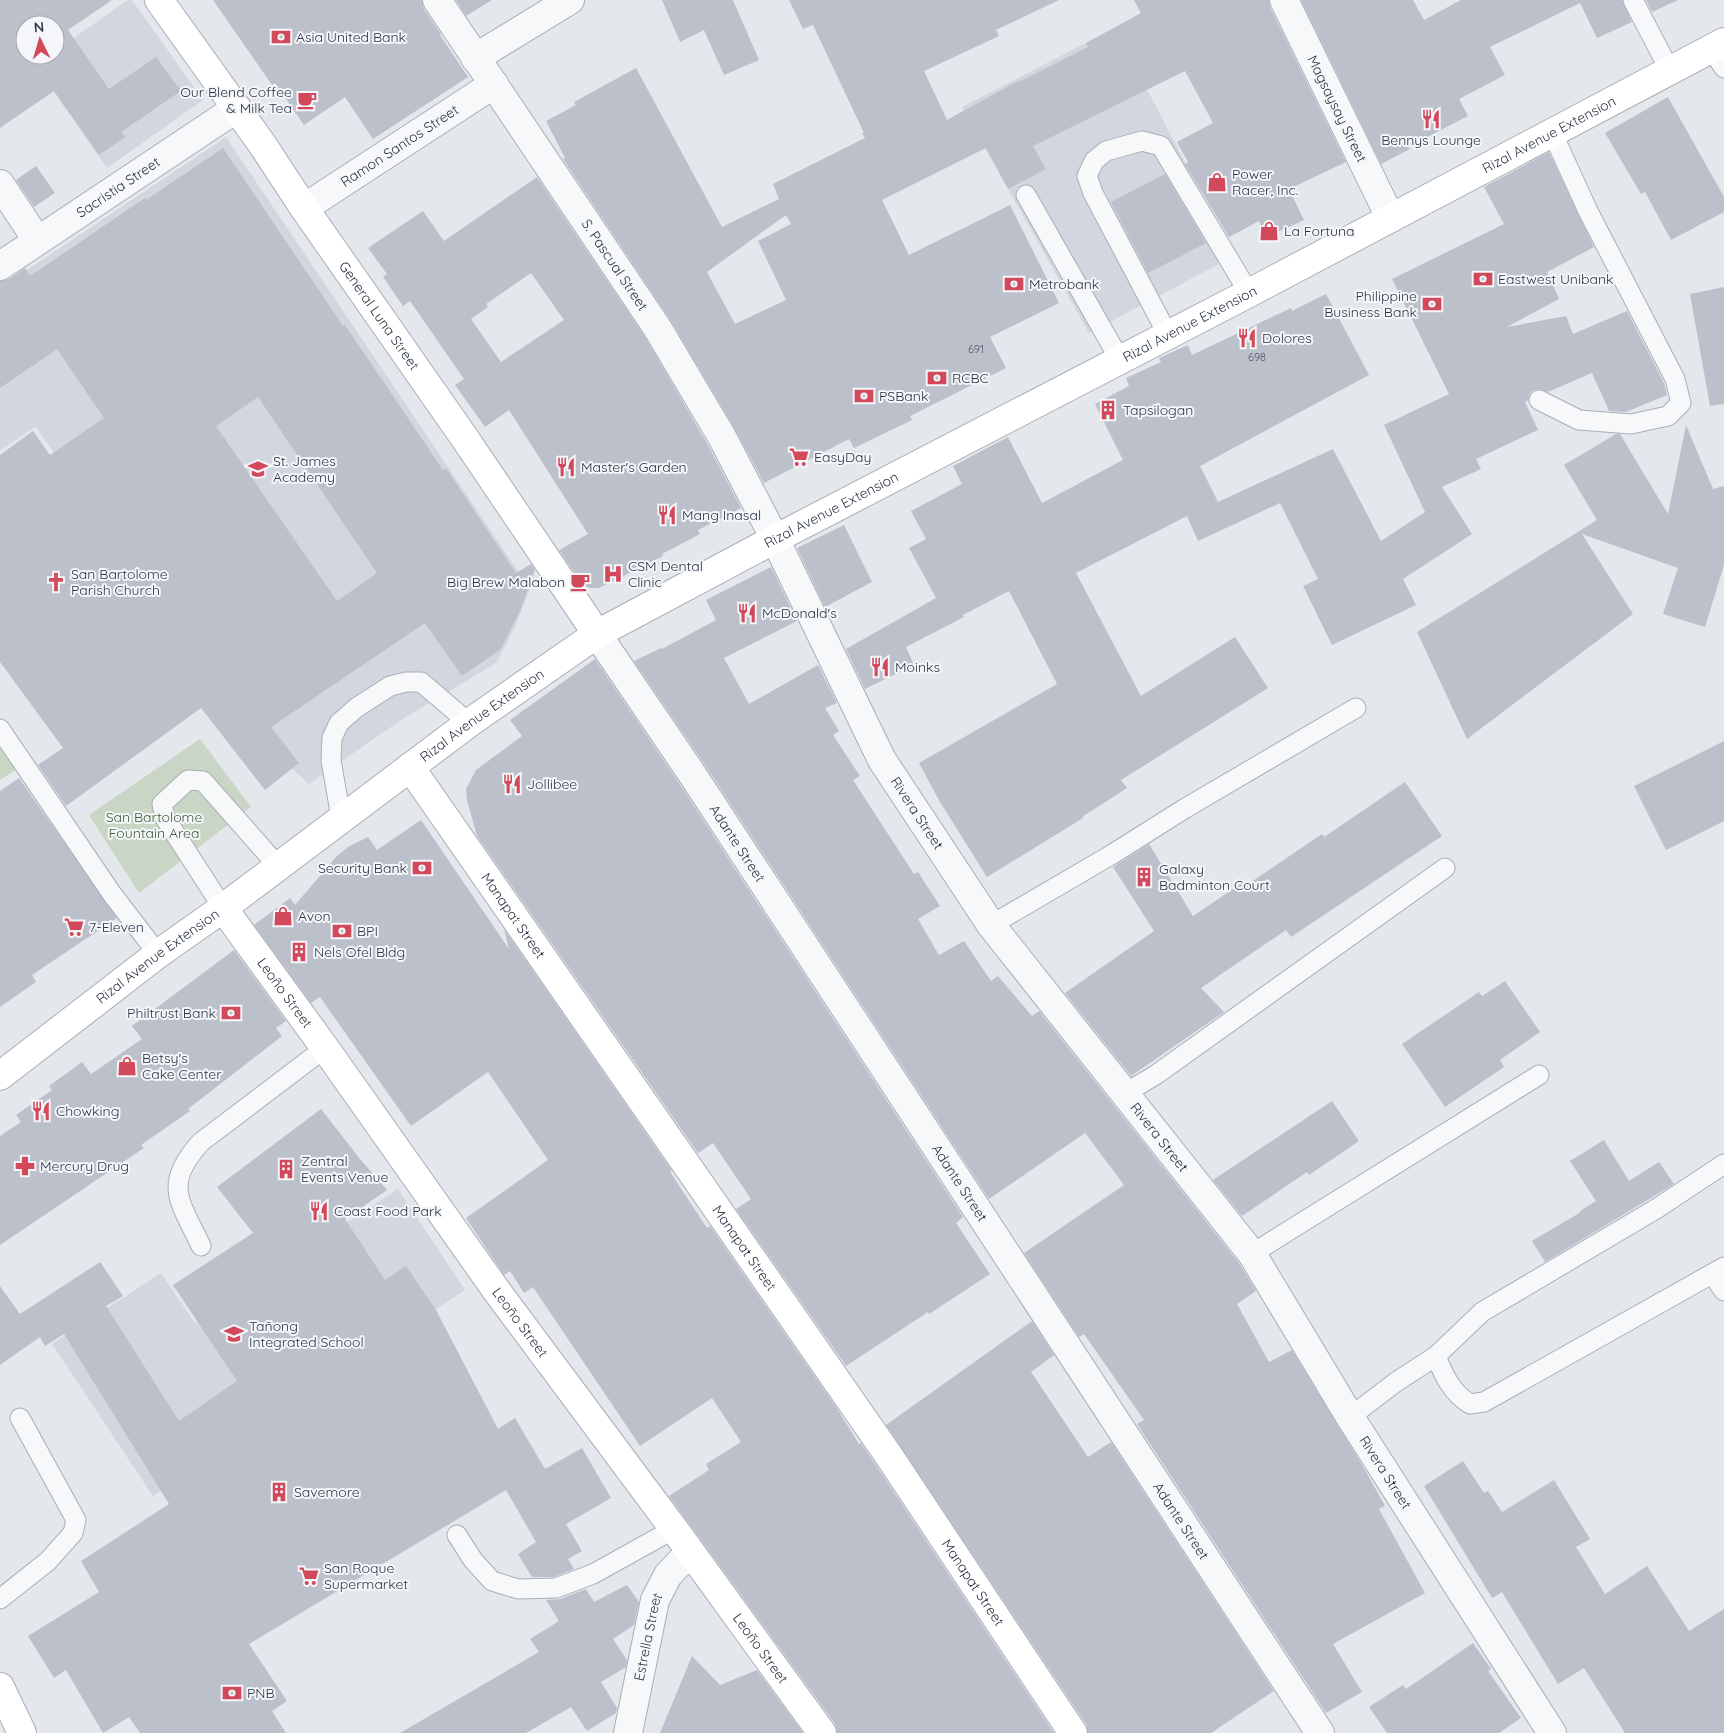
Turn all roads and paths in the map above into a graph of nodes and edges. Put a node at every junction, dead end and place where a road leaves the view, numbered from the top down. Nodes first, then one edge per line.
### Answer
1 (158, 0) edge
2 (437, 0) edge
3 (570, 0) edge
4 (1284, 0) edge
5 (1633, 0) edge
6 (1720, 53) edge
7 (475, 58) junction
8 (1670, 71) junction
9 (494, 84) junction
10 (237, 108) junction
11 (1552, 132) junction
12 (0, 184) edge
13 (1026, 195) dead end
14 (304, 208) junction
15 (1390, 218) junction
16 (38, 240) junction
17 (0, 266) edge
18 (1249, 293) junction
19 (1168, 335) junction
20 (1120, 360) junction
21 (1539, 400) dead end
22 (775, 539) junction
23 (597, 634) junction
24 (1356, 708) dead end
25 (468, 723) junction
26 (0, 729) edge
27 (410, 767) junction
28 (341, 818) junction
29 (278, 866) junction
30 (1445, 868) dead end
31 (223, 908) junction
32 (991, 925) junction
33 (158, 954) junction
34 (325, 1048) junction
35 (1539, 1075) dead end
36 (0, 1076) edge
37 (1124, 1094) junction
38 (1724, 1164) edge
39 (201, 1246) dead end
40 (1252, 1254) junction
41 (1718, 1271) edge
42 (1724, 1291) edge
43 (1436, 1356) junction
44 (1350, 1417) junction
45 (20, 1418) dead end
46 (674, 1529) junction
47 (457, 1535) dead end
48 (690, 1552) junction
49 (0, 1599) edge
50 (0, 1687) edge
51 (22, 1733) edge
52 (628, 1733) edge
53 (822, 1733) edge
54 (1073, 1733) edge
55 (1320, 1733) edge
56 (1552, 1733) edge

1 - 10 main road, General Luna Street
2 - 7 street, S. Pascual Street
3 - 7 street
4 - 15 street, Magsaysay Street
5 - 8 lane
6 - 8 main road, Rizal Avenue Extension
7 - 9 street, S. Pascual Street
8 - 11 main road, Rizal Avenue Extension
9 - 14 street, Ramon Santos Street
9 - 22 street, S. Pascual Street
10 - 14 main road, General Luna Street
10 - 16 street, Sacristia Street
11 - 15 main road, Rizal Avenue Extension
11 - 21 lane
12 - 16 street
13 - 20 lane
14 - 23 main road, General Luna Street
15 - 18 main road, Rizal Avenue Extension
16 - 17 street, Sacristia Street
18 - 19 main road, Rizal Avenue Extension
18 - 19 lane
19 - 20 main road, Rizal Avenue Extension
20 - 22 main road, Rizal Avenue Extension
22 - 23 main road, Rizal Avenue Extension
22 - 32 street, Rivera Street
23 - 25 main road, Rizal Avenue Extension
23 - 55 street, Adante Street
24 - 32 lane
25 - 27 main road, Rizal Avenue Extension
25 - 28 lane
26 - 33 lane
27 - 28 main road, Rizal Avenue Extension
27 - 54 main road, Manapat Street
28 - 29 main road, Rizal Avenue Extension
29 - 31 main road, Rizal Avenue Extension
29 - 31 lane
30 - 37 lane
31 - 33 main road, Rizal Avenue Extension
31 - 34 main road, Leoño Street
32 - 37 street, Rivera Street
33 - 36 main road, Rizal Avenue Extension
34 - 39 lane
34 - 46 main road, Leoño Street
35 - 40 lane
37 - 40 street, Rivera Street
38 - 43 lane
40 - 44 street, Rivera Street
41 - 42 lane
41 - 43 lane
43 - 44 lane
44 - 56 street, Rivera Street
45 - 49 lane
46 - 47 lane
46 - 48 main road, Leoño Street
48 - 52 street, Estrella Street
48 - 53 main road, Leoño Street
50 - 51 main road

